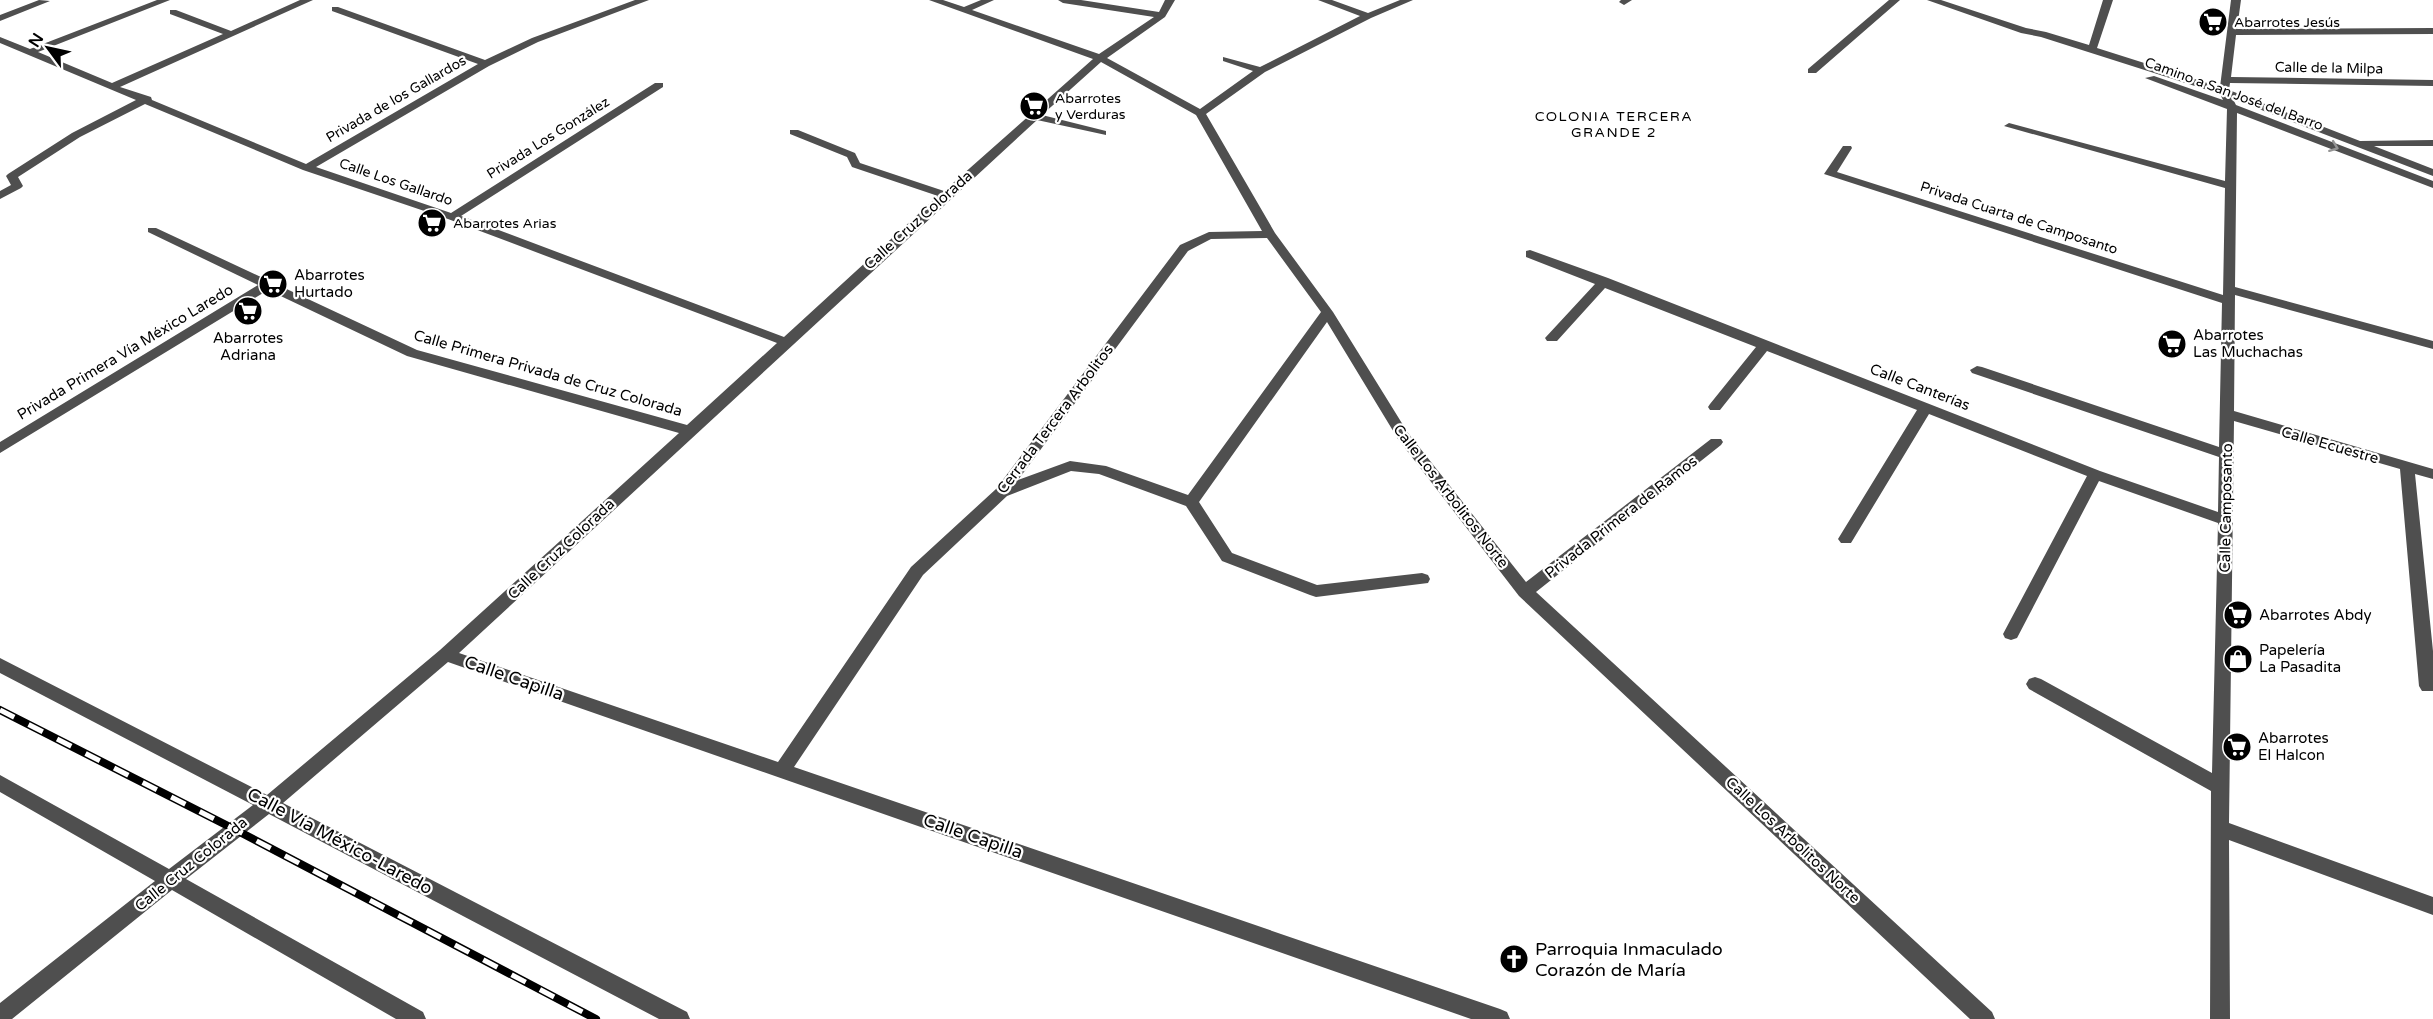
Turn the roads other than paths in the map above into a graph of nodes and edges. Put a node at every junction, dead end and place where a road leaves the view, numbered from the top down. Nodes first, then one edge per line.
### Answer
1 (165, 0) edge
2 (308, 0) edge
3 (644, 0) edge
4 (934, 0) edge
5 (988, 0) edge
6 (1063, 0) edge
7 (1170, 0) edge
8 (1323, 0) edge
9 (1408, 0) edge
10 (1895, 0) edge
11 (1932, 0) edge
12 (2108, 0) edge
13 (2236, 0) edge
14 (45, 1) edge
15 (335, 9) dead end
16 (965, 10) junction
17 (173, 12) dead end
18 (1162, 15) junction
19 (1368, 16) junction
20 (0, 18) edge
21 (2024, 31) junction
22 (2433, 31) edge
23 (2232, 32) junction
24 (231, 34) junction
25 (0, 40) edge
26 (2092, 50) junction
27 (30, 52) junction
28 (1100, 58) junction
29 (1226, 60) dead end
30 (486, 64) junction
31 (1261, 69) junction
32 (1812, 72) dead end
33 (2433, 82) edge
34 (659, 85) dead end
35 (113, 86) junction
36 (2225, 86) junction
37 (147, 99) junction
38 (2232, 107) junction
39 (1200, 113) junction
40 (1035, 116) junction
41 (2008, 126) dead end
42 (794, 132) dead end
43 (1102, 134) dead end
44 (2354, 143) junction
45 (2433, 143) edge
46 (1847, 148) dead end
47 (307, 168) junction
48 (2433, 173) edge
49 (2433, 185) edge
50 (2231, 186) junction
51 (946, 195) junction
52 (0, 196) edge
53 (452, 217) junction
54 (152, 230) dead end
55 (1270, 234) junction
56 (1530, 254) dead end
57 (1605, 281) junction
58 (267, 285) junction
59 (2229, 295) junction
60 (1327, 312) junction
61 (1552, 338) dead end
62 (786, 342) junction
63 (1765, 345) junction
64 (2433, 345) edge
65 (1977, 370) dead end
66 (1926, 407) junction
67 (1715, 408) dead end
68 (2227, 414) junction
69 (690, 430) junction
70 (1716, 442) dead end
71 (0, 448) edge
72 (2226, 454) junction
73 (2407, 468) junction
74 (2095, 474) junction
75 (2433, 474) edge
76 (1001, 493) junction
77 (1191, 502) junction
78 (2226, 520) junction
79 (1846, 539) dead end
80 (1422, 579) dead end
81 (1525, 592) junction
82 (2011, 634) dead end
83 (446, 655) junction
84 (0, 665) edge
85 (2035, 684) dead end
86 (2428, 686) dead end
87 (782, 770) junction
88 (0, 783) edge
89 (2222, 788) junction
90 (269, 804) junction
91 (2220, 828) junction
92 (171, 881) junction
93 (2433, 906) edge
94 (0, 1016) edge
95 (416, 1019) edge
96 (680, 1019) edge
97 (1500, 1019) edge
98 (1985, 1019) edge
99 (2220, 1019) edge

1 - 27 street
2 - 24 street
3 - 30 street
4 - 16 street
5 - 16 street
6 - 18 street
7 - 18 street
8 - 19 street
9 - 19 street
10 - 32 street
11 - 21 street, Camino a San José del Barro
12 - 26 street
13 - 23 street
14 - 20 street
15 - 30 street, Privada de los Gallardos
16 - 28 street
17 - 24 street
18 - 28 street, Calle Cruz Colorada
19 - 31 street
21 - 26 street, Camino a San José del Barro
21 - 38 street, Camino a San José del Barro
22 - 23 street
23 - 36 street
24 - 35 street
25 - 27 street, Calle Los Gallardo
26 - 36 street, Camino a San José del Barro
27 - 35 street, Calle Los Gallardo
28 - 39 street
28 - 40 street, Calle Cruz Colorada
29 - 31 street
30 - 47 street, Privada de los Gallardos
31 - 39 street
33 - 36 street, Calle de la Milpa
34 - 53 street, Privada Los González
35 - 37 street, Calle Los Gallardo
36 - 38 street, Calle Camposanto
36 - 44 street, Camino a San José del Barro
37 - 47 street, Calle Los Gallardo
37 - 52 street
38 -> 49 street, Camino a San José del Barro
38 - 50 street, Calle Camposanto
39 - 55 street, Calle Los Arbolitos Norte
40 - 43 street
40 - 51 street, Calle Cruz Colorada
41 - 50 street
42 - 51 street
44 - 45 street
44 - 48 street, Camino a San José del Barro
46 - 59 street, Privada Cuarta de Camposanto
47 - 53 street, Calle Los Gallardo
50 - 59 street, Calle Camposanto
51 - 62 street, Calle Cruz Colorada
53 - 62 street, Calle Los Gallardo
54 - 58 street, Calle Primera Privada de Cruz Colorada
55 - 60 street, Calle Los Arbolitos Norte
55 - 76 street, Cerrada Tercera Arbolitos
56 - 57 street, Calle Canterías
57 - 61 street
57 - 63 street, Calle Canterías
58 - 69 street, Calle Primera Privada de Cruz Colorada
58 - 71 street, Privada Primera Vía México Laredo
59 - 64 street
59 - 68 street, Calle Camposanto
60 - 77 street
60 - 81 street, Calle Los Arbolitos Norte
62 - 69 street, Calle Cruz Colorada
63 - 66 street, Calle Canterías
63 - 67 street
65 - 72 street
66 - 74 street, Calle Canterías
66 - 79 street
68 - 72 street, Calle Camposanto
68 - 73 street, Calle Ecuestre
69 - 83 street, Calle Cruz Colorada
70 - 81 street, Privada Primera de Ramos
72 - 78 street, Calle Camposanto
73 - 75 street, Calle Ecuestre
73 - 86 street
74 - 78 street, Calle Canterías
74 - 82 street
76 - 77 street
76 - 87 street, Cerrada Tercera Arbolitos
77 - 80 street
78 - 89 street, Calle Camposanto
81 - 98 street, Calle Los Arbolitos Norte
83 - 87 street, Calle Capilla
83 - 90 street, Calle Cruz Colorada
84 - 90 street, Calle Vía México-Laredo
85 - 89 street
87 - 97 street, Calle Capilla
88 - 92 street
89 - 91 street, Calle Camposanto
90 - 92 street, Calle Cruz Colorada
90 - 96 street, Calle Vía México-Laredo
91 - 93 street
91 - 99 street, Calle Camposanto
92 - 94 street, Calle Cruz Colorada
92 - 95 street

